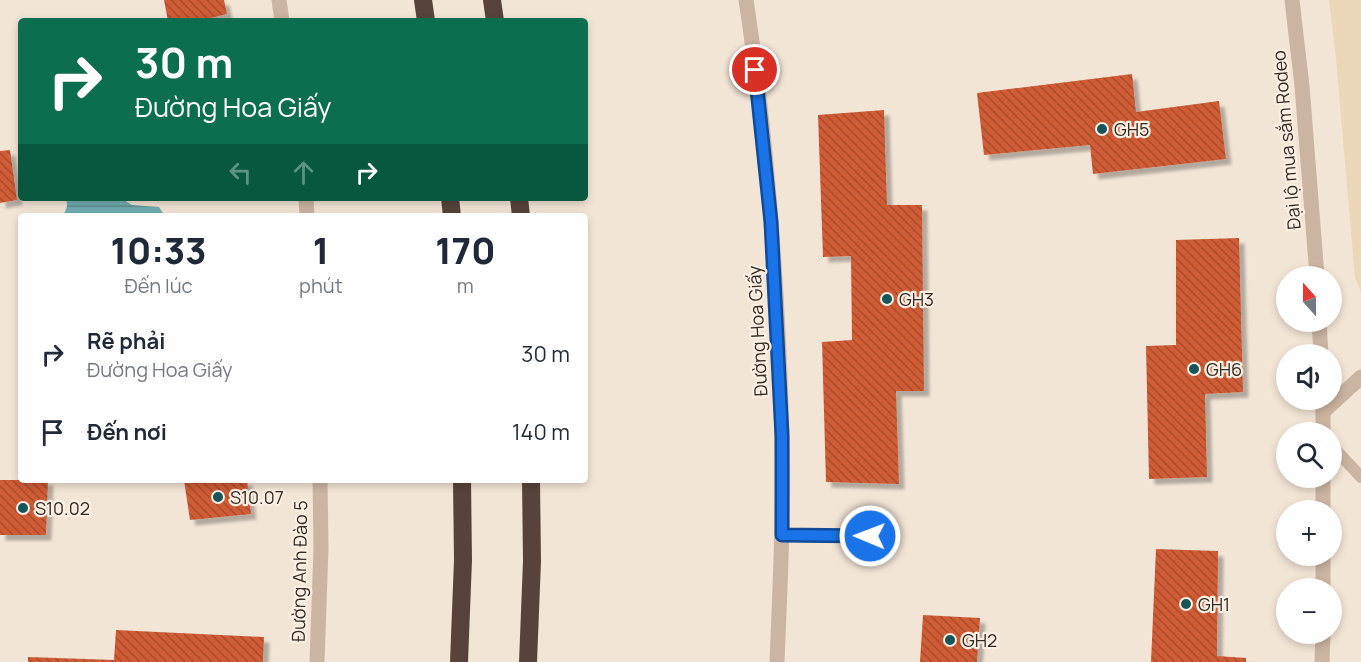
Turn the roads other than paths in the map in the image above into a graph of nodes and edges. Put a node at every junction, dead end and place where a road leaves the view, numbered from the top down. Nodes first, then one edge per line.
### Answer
1 (279, 0) edge
2 (423, 0) edge
3 (492, 0) edge
4 (746, 0) edge
5 (1292, 0) edge
6 (282, 18) edge
7 (426, 18) edge
8 (495, 18) edge
9 (1316, 266) edge
10 (1361, 377) edge
11 (1342, 391) edge
12 (1342, 457) edge
13 (1361, 477) edge
14 (320, 483) edge
15 (462, 483) edge
16 (531, 483) edge
17 (782, 535) junction
18 (870, 536) dead end
19 (1323, 644) edge
20 (317, 662) edge
21 (459, 662) edge
22 (528, 662) edge
23 (777, 662) edge
24 (1322, 662) edge

1 - 6 street
2 - 7 highway
3 - 8 highway
4 - 17 street, Đường Hoa Giấy
5 - 9 street, Đại lộ mua sắm Rodeo
10 - 11 street
12 - 13 lane
14 - 20 street, Đường Anh Đào 5
15 - 21 highway
16 - 22 highway
17 - 18 lane
17 - 23 street, Đường Hoa Giấy
19 - 24 street

